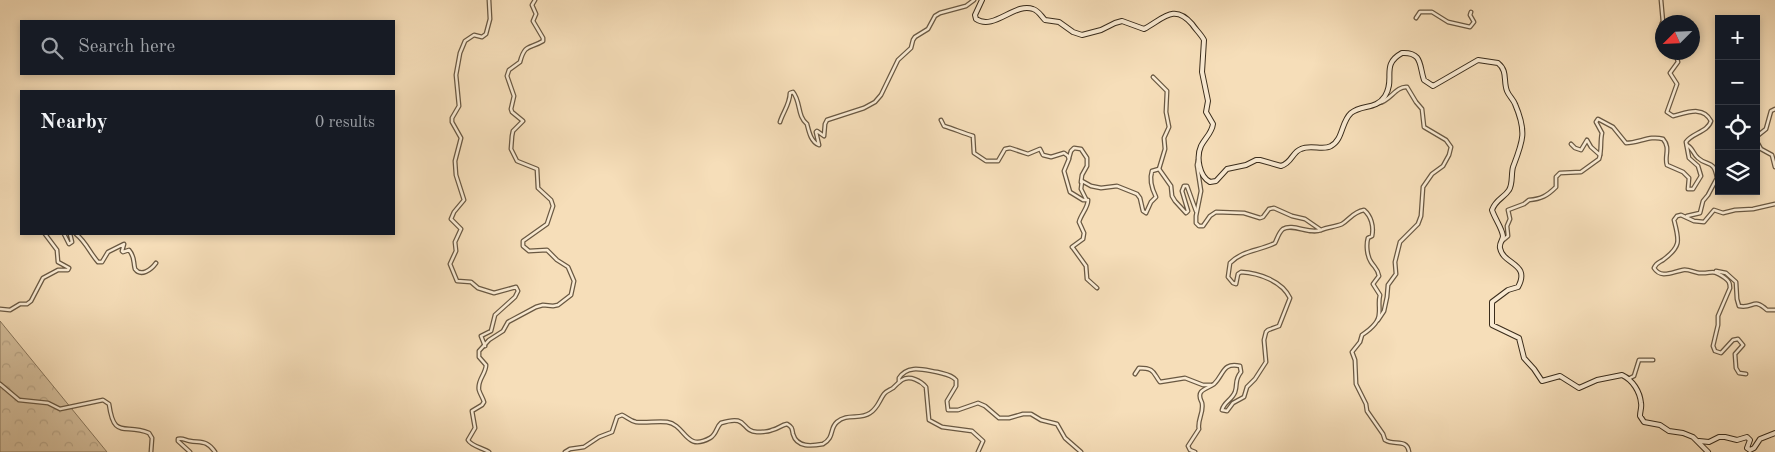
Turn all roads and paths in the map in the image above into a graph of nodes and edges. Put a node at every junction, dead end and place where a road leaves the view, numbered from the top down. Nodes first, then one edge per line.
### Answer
1 (489, 0) edge
2 (535, 0) edge
3 (974, 0) edge
4 (982, 0) edge
5 (1661, 0) edge
6 (1471, 12) dead end
7 (1663, 15) edge
8 (1416, 18) dead end
9 (1677, 60) edge
10 (1153, 77) dead end
11 (1379, 103) junction
12 (1775, 109) edge
13 (941, 120) dead end
14 (780, 122) dead end
15 (1760, 134) edge
16 (1571, 144) dead end
17 (1687, 145) junction
18 (1760, 145) edge
19 (1600, 155) junction
20 (1200, 157) junction
21 (1069, 158) junction
22 (1775, 167) edge
23 (1159, 169) junction
24 (1081, 182) junction
25 (1086, 200) junction
26 (1775, 204) edge
27 (1196, 212) junction
28 (1686, 217) junction
29 (1321, 230) junction
30 (46, 235) edge
31 (64, 235) edge
32 (70, 235) edge
33 (77, 235) edge
34 (1502, 241) junction
35 (156, 263) dead end
36 (1715, 272) junction
37 (1096, 288) dead end
38 (0, 309) edge
39 (1775, 310) edge
40 (1376, 321) junction
41 (485, 346) junction
42 (1653, 360) dead end
43 (1135, 374) dead end
44 (1746, 374) dead end
45 (1628, 379) junction
46 (899, 382) junction
47 (0, 384) edge
48 (1213, 385) junction
49 (1775, 433) edge
50 (1699, 441) junction
51 (151, 452) edge
52 (190, 452) edge
53 (215, 452) edge
54 (489, 452) edge
55 (565, 452) edge
56 (978, 452) edge
57 (1081, 452) edge
58 (1195, 452) edge
59 (1409, 452) edge
60 (1708, 452) edge

1 - 41 street
2 - 41 street
3 - 14 street
4 - 20 street
5 - 7 street
6 - 8 street
9 - 17 street
10 - 23 street
11 - 20 street
11 - 34 street
11 - 40 street
12 - 15 street
13 - 21 street
16 - 19 street
17 - 19 street
17 - 28 street
18 - 22 street
19 - 34 street
20 - 27 street
21 - 24 street
21 - 25 street
23 - 24 street
23 - 27 street
24 - 25 street
25 - 37 street
26 - 28 street
27 - 29 street
28 - 36 street
29 - 40 street
29 - 48 street
30 - 38 street
31 - 32 street
33 - 35 street
34 - 45 street
36 - 39 street
36 - 44 street
40 - 59 street
41 - 54 street
42 - 45 street
43 - 48 street
45 - 50 street
46 - 55 street
46 - 56 street
46 - 57 street
47 - 51 street
48 - 58 street
49 - 50 street
50 - 60 street
52 - 53 street

